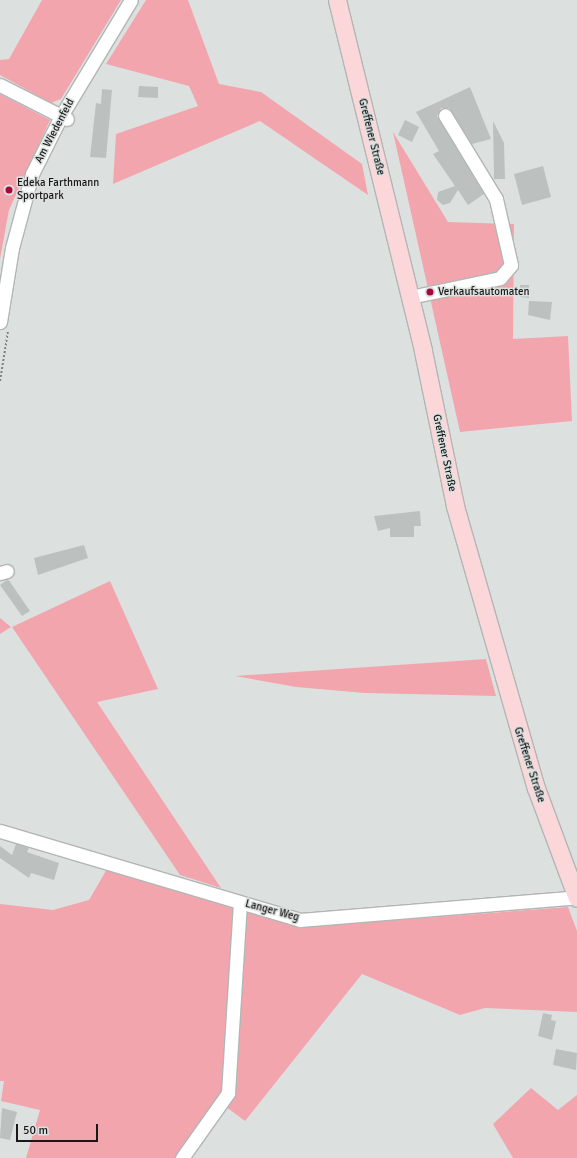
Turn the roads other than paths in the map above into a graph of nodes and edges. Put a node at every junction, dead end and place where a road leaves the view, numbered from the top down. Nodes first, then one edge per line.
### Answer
1 (131, 0) edge
2 (337, 0) edge
3 (0, 85) edge
4 (445, 115) dead end
5 (64, 118) junction
6 (410, 298) junction
7 (4, 324) edge
8 (0, 831) edge
9 (577, 898) edge
10 (240, 903) junction
11 (182, 1158) edge

1 - 5 street, Am Wiedenfeld
2 - 6 main road, Greffener Straße
3 - 5 street
4 - 6 street
5 - 7 street, Am Wiedenfeld
6 - 9 main road, Greffener Straße
8 - 10 street, Langer Weg
9 - 10 street, Langer Weg
10 - 11 street

